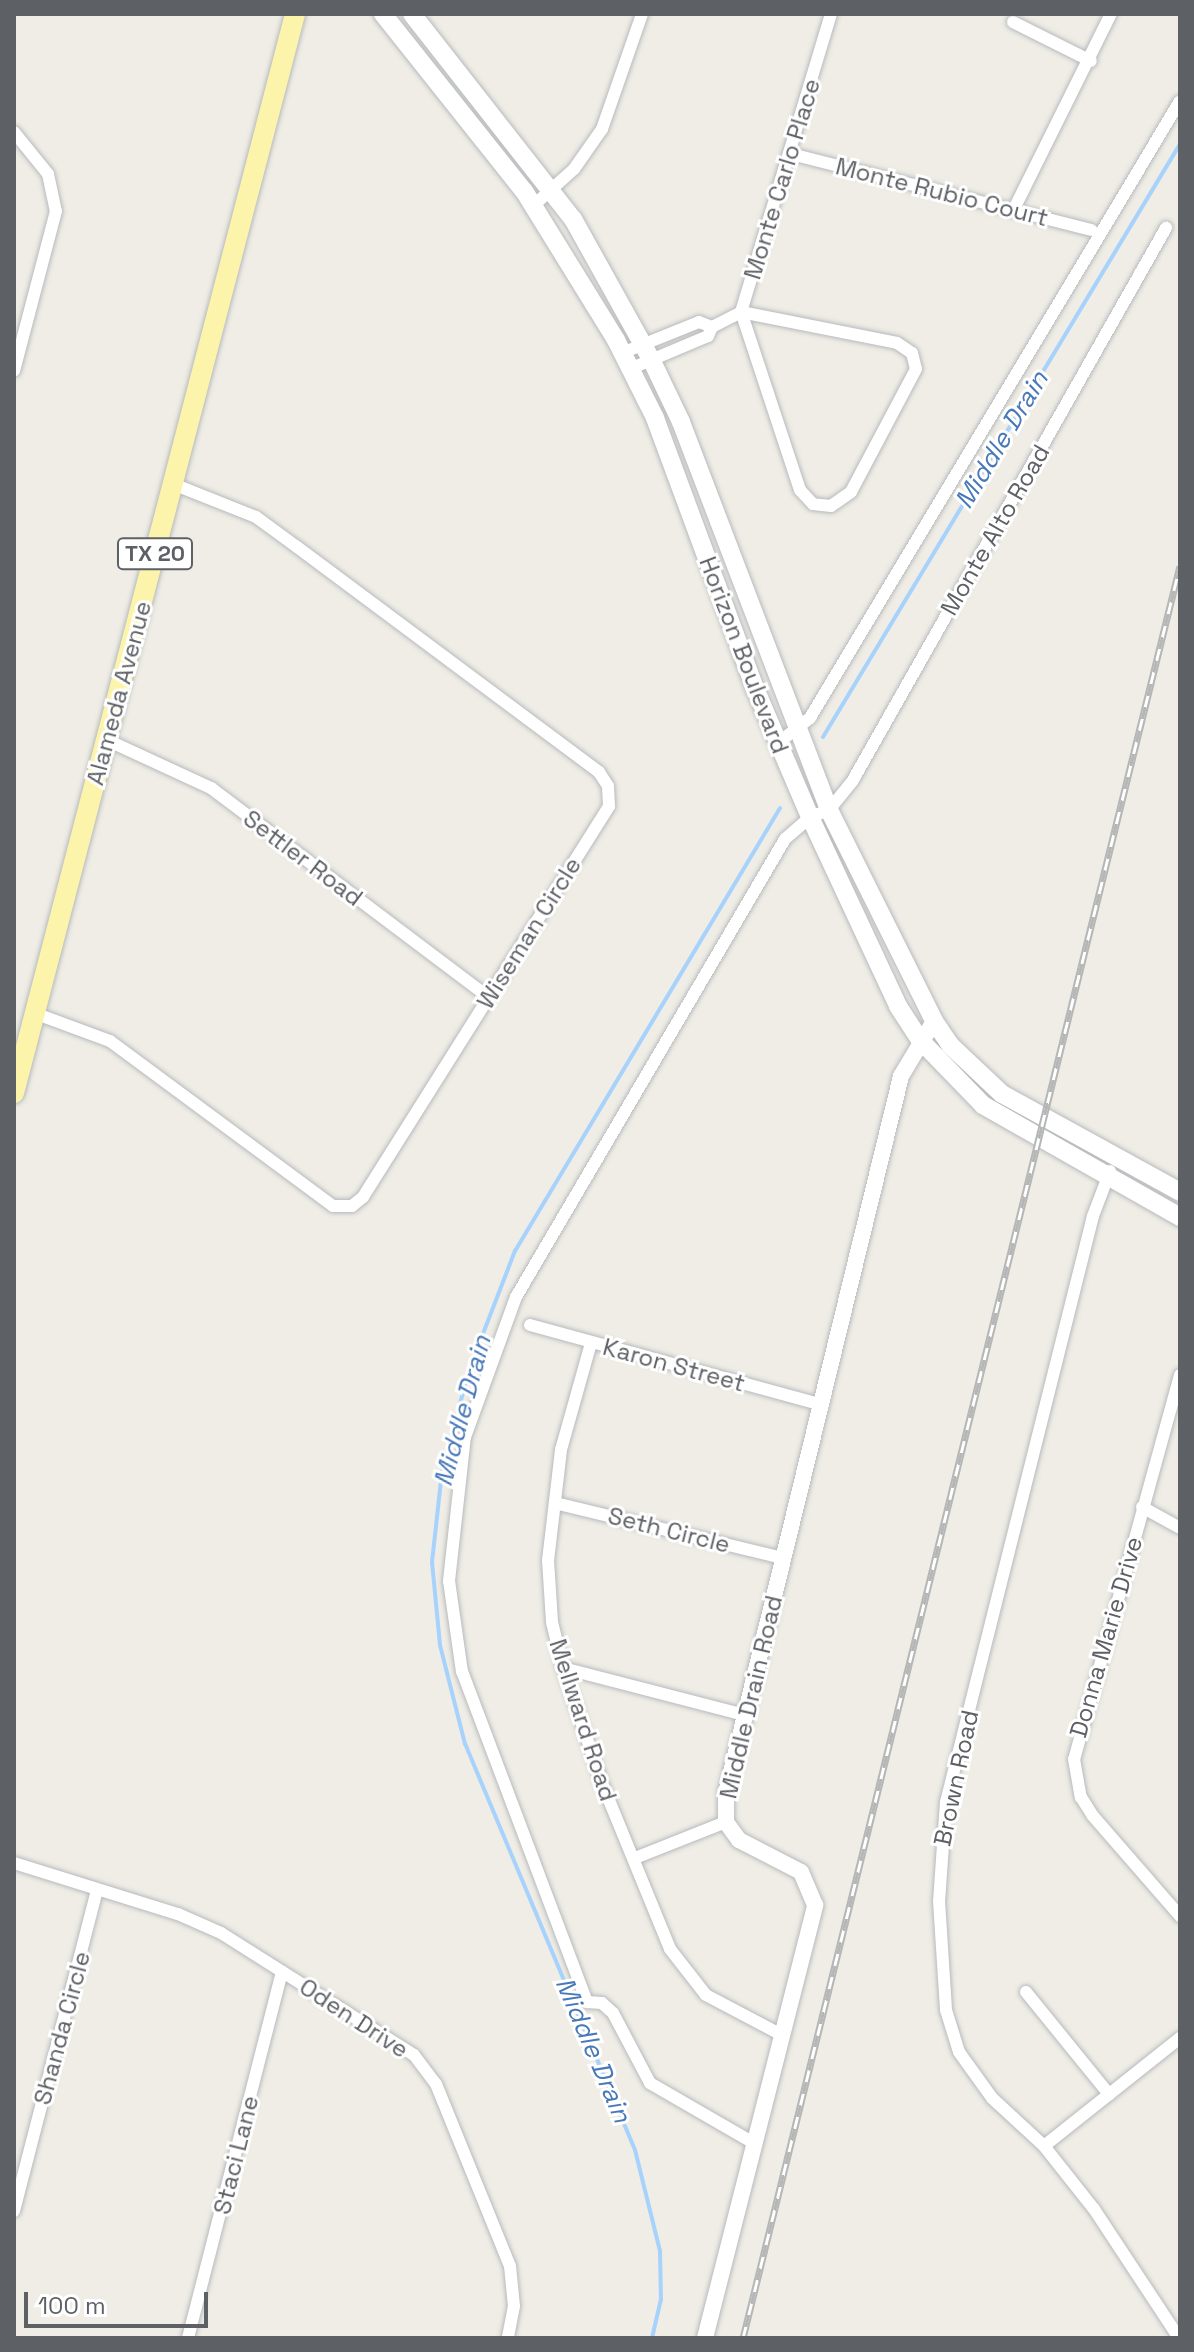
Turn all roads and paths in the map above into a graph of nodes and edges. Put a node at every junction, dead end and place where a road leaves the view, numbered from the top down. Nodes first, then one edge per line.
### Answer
1 (295, 14) edge
2 (383, 14) edge
3 (412, 14) edge
4 (642, 14) edge
5 (831, 14) edge
6 (1111, 14) edge
7 (1013, 22) dead end
8 (1091, 61) junction
9 (1180, 101) edge
10 (14, 132) edge
11 (791, 154) junction
12 (550, 192) junction
13 (534, 205) junction
14 (1013, 211) junction
15 (1166, 228) dead end
16 (1092, 230) dead end
17 (741, 312) junction
18 (646, 351) junction
19 (626, 361) junction
20 (14, 371) edge
21 (173, 484) junction
22 (797, 732) junction
23 (107, 740) junction
24 (778, 743) junction
25 (829, 810) junction
26 (810, 817) junction
27 (488, 997) junction
28 (34, 1013) junction
29 (934, 1021) junction
30 (920, 1040) junction
31 (14, 1093) edge
32 (1116, 1157) junction
33 (1108, 1177) junction
34 (1180, 1192) edge
35 (1180, 1217) edge
36 (530, 1325) dead end
37 (591, 1343) junction
38 (1180, 1375) edge
39 (819, 1404) junction
40 (555, 1503) junction
41 (1142, 1507) junction
42 (1180, 1528) edge
43 (782, 1558) junction
44 (563, 1668) junction
45 (745, 1715) junction
46 (726, 1822) junction
47 (635, 1858) junction
48 (14, 1863) edge
49 (97, 1891) junction
50 (1180, 1916) edge
51 (282, 1972) junction
52 (1026, 1992) dead end
53 (780, 2034) junction
54 (1180, 2038) edge
55 (1109, 2094) junction
56 (752, 2142) junction
57 (1044, 2146) junction
58 (14, 2211) edge
59 (188, 2338) edge
60 (508, 2338) edge
61 (705, 2338) edge
62 (1179, 2338) edge

1 - 21 main road, Alameda Avenue / TX 20
2 - 13 main road, Horizon Boulevard
3 - 12 main road, Horizon Boulevard
4 - 12 street
5 - 11 street, Monte Carlo Place
6 - 8 street
7 - 8 street
8 - 14 street
9 - 22 street
10 - 20 street
11 - 14 street, Monte Rubio Court
11 - 17 street, Monte Carlo Place
12 - 13 street
12 - 18 main road, Horizon Boulevard
13 - 19 main road, Horizon Boulevard
14 - 16 street, Monte Rubio Court
15 - 25 street, Monte Alto Road
17 - 17 street
17 - 18 street, Monte Carlo Place
18 - 19 street, Monte Carlo Place
18 - 22 main road, Horizon Boulevard
19 - 24 main road, Horizon Boulevard
21 - 23 main road, Alameda Avenue / TX 20
21 - 27 street, Wiseman Circle
22 - 24 street
22 - 25 main road, Horizon Boulevard
23 - 27 street, Settler Road
23 - 28 main road, Alameda Avenue / TX 20
24 - 26 main road, Horizon Boulevard
25 - 26 street
25 - 29 main road, Horizon Boulevard
26 - 30 main road, Horizon Boulevard
26 - 56 street
27 - 28 street, Wiseman Circle
28 - 31 main road, Alameda Avenue / TX 20
29 - 30 street, Middle Drain Road
29 - 32 main road, Horizon Boulevard
30 - 33 main road, Horizon Boulevard
30 - 39 street, Middle Drain Road
32 - 33 street, Brown Road
32 - 34 main road, Horizon Boulevard
33 - 35 main road, Horizon Boulevard
33 - 57 street, Brown Road
36 - 37 street, Karon Street
37 - 39 street, Karon Street
37 - 40 street, Mellward Road
38 - 41 street, Donna Marie Drive
39 - 43 street, Middle Drain Road
40 - 43 street, Seth Circle
40 - 44 street, Mellward Road
41 - 42 street
41 - 50 street, Donna Marie Drive
43 - 45 street, Middle Drain Road
44 - 45 street
44 - 47 street, Mellward Road
45 - 46 street, Middle Drain Road
46 - 47 street
46 - 53 street, Middle Drain Road
47 - 53 street, Mellward Road
48 - 49 street, Oden Drive
49 - 51 street, Oden Drive
49 - 58 street, Shanda Circle
51 - 59 street, Staci Lane
51 - 60 street, Oden Drive
52 - 55 street
53 - 56 street, Middle Drain Road
54 - 55 street
55 - 57 street
56 - 61 street, Middle Drain Road
57 - 62 street, Brown Road

